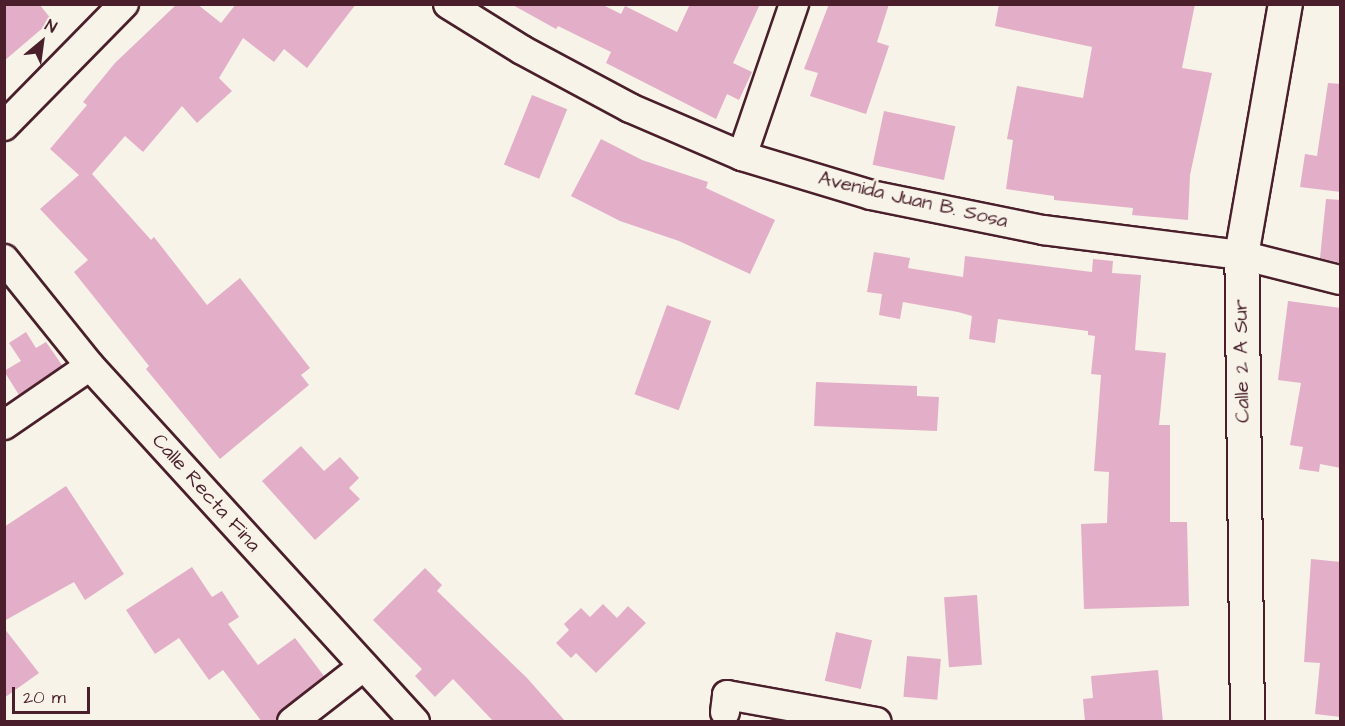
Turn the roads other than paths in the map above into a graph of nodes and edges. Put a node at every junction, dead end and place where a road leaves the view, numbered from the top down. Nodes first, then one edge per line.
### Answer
1 (124, 4) edge
2 (794, 4) edge
3 (1285, 4) edge
4 (459, 8) edge
5 (4, 126) edge
6 (742, 156) junction
7 (1241, 255) junction
8 (4, 260) edge
9 (1341, 280) edge
10 (90, 366) junction
11 (4, 425) edge
12 (364, 666) junction
13 (725, 712) dead end
14 (292, 722) edge
15 (415, 722) edge
16 (877, 722) edge
17 (1247, 722) edge

1 - 5 street
2 - 6 street
3 - 7 main road, Calle 2 A Sur
4 - 6 street, Avenida Juan B. Sosa
6 - 7 street, Avenida Juan B. Sosa
7 - 9 street, Avenida Juan B. Sosa
7 - 17 main road, Calle 2 A Sur
8 - 10 street, Calle Recta Fina
10 - 11 street
10 - 12 street, Calle Recta Fina
12 - 14 street
12 - 15 street, Calle Recta Fina
13 - 16 street

